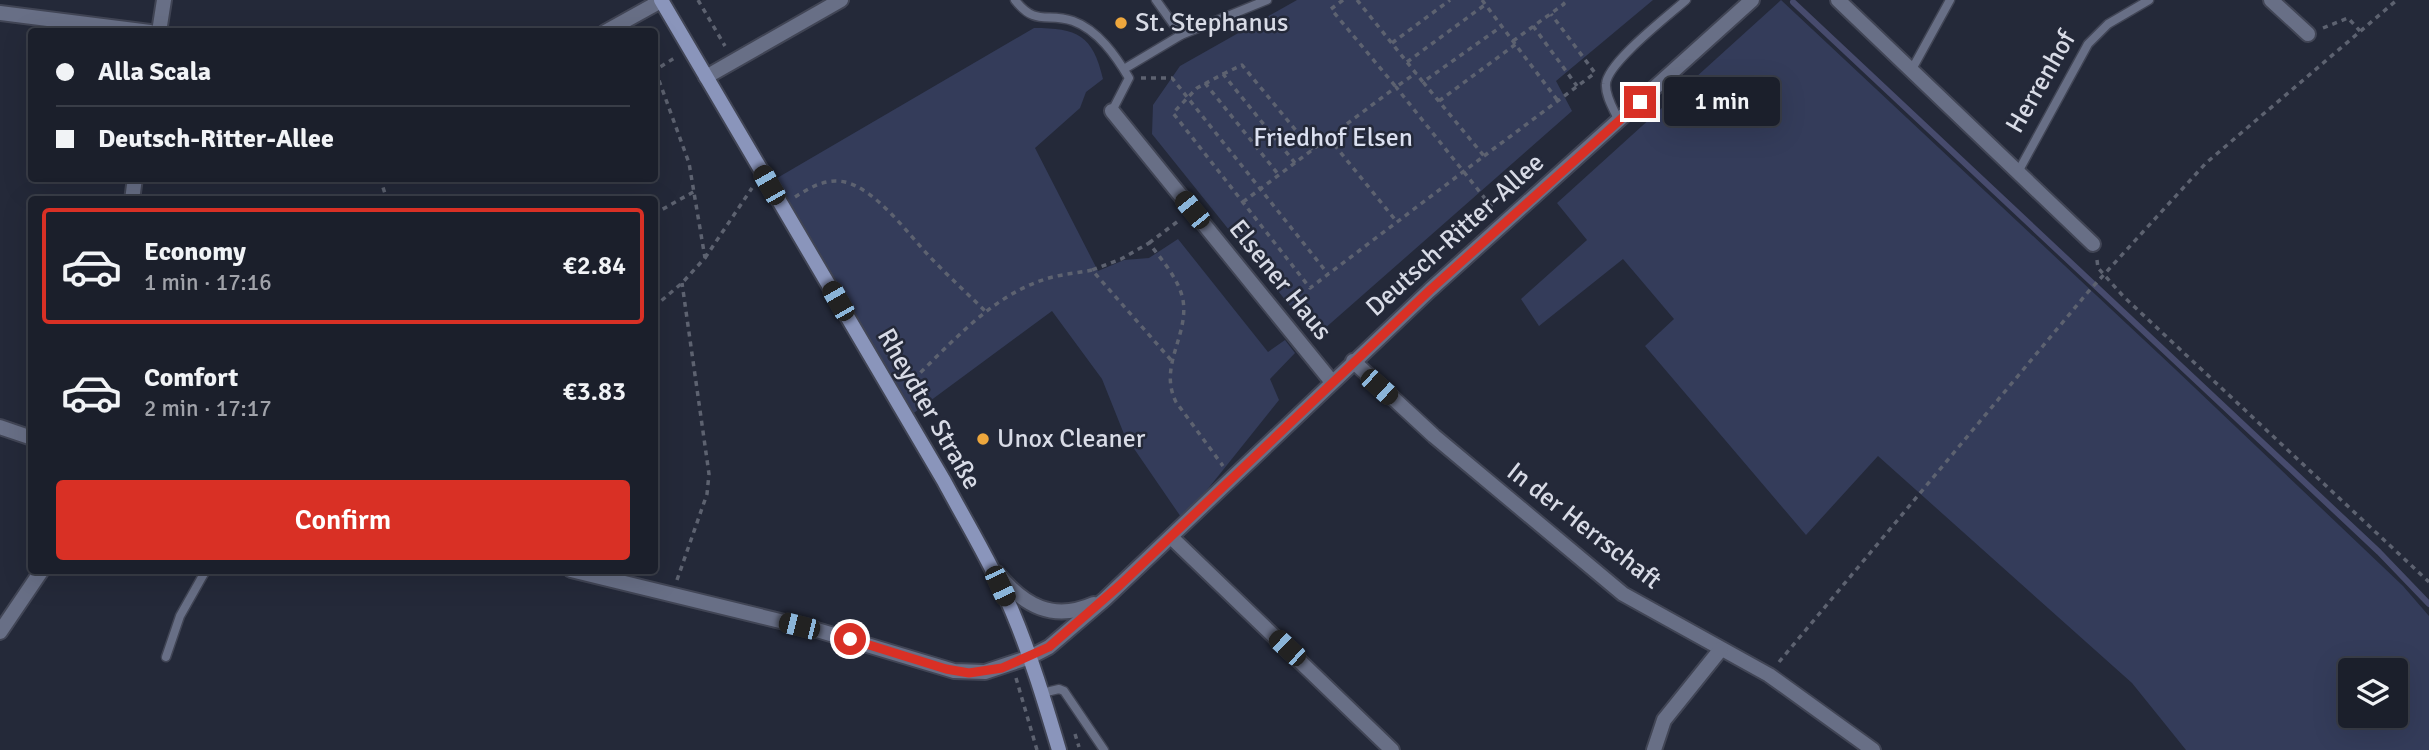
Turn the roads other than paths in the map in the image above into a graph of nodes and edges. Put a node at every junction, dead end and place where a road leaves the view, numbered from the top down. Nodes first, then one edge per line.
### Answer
1 (164, 0) edge
2 (661, 0) edge
3 (841, 0) edge
4 (1015, 0) edge
5 (1156, 0) edge
6 (1267, 0) edge
7 (1686, 0) edge
8 (1752, 0) edge
9 (1838, 0) edge
10 (1950, 0) edge
11 (2149, 0) edge
12 (2271, 0) edge
13 (0, 13) edge
14 (118, 28) edge
15 (160, 28) edge
16 (612, 28) edge
17 (2308, 34) road end
18 (1181, 35) junction
19 (1124, 69) junction
20 (1911, 71) junction
21 (706, 77) junction
22 (1112, 111) joint
23 (1619, 121) junction
24 (2018, 172) junction
25 (2093, 244) dead end
26 (1353, 361) junction
27 (1332, 382) junction
28 (0, 427) edge
29 (28, 437) edge
30 (1171, 537) junction
31 (988, 561) junction
32 (39, 574) edge
33 (204, 574) edge
34 (587, 574) edge
35 (1105, 599) junction
36 (0, 632) edge
37 (1721, 649) junction
38 (166, 657) dead end
39 (1030, 657) junction
40 (1042, 693) junction
41 (1059, 750) edge
42 (1104, 750) edge
43 (1392, 750) edge
44 (1654, 750) edge
45 (1873, 750) edge

1 - 15 street
2 - 16 street
2 - 21 main road, Rheydter Straße
3 - 21 street
4 - 19 lane
5 - 18 lane
6 - 18 lane
7 - 23 lane
8 - 23 street, Deutsch-Ritter-Allee
9 - 20 street, Herrenhof
10 - 20 lane
11 - 24 lane, Herrenhof
12 - 17 street
13 - 14 street
18 - 19 lane
19 - 22 lane
20 - 24 street, Herrenhof
21 - 31 main road, Rheydter Straße
22 - 27 street, Elsener Haus
23 - 26 street, Deutsch-Ritter-Allee
24 - 25 street, Herrenhof
26 - 27 street, Deutsch-Ritter-Allee
26 - 37 street, In der Herrschaft
27 - 30 street, Deutsch-Ritter-Allee
28 - 29 street
30 - 35 street, Deutsch-Ritter-Allee
30 - 43 street
31 - 35 street, Deutsch-Ritter-Allee
31 - 39 main road, Rheydter Straße
32 - 36 street
33 - 38 lane
34 - 39 street, Deutsch-Ritter-Allee
35 - 39 street, Deutsch-Ritter-Allee
37 - 44 street
37 - 45 street, In der Herrschaft
39 - 40 main road, Rheydter Straße
40 - 41 main road, Rheydter Straße
40 - 42 lane

